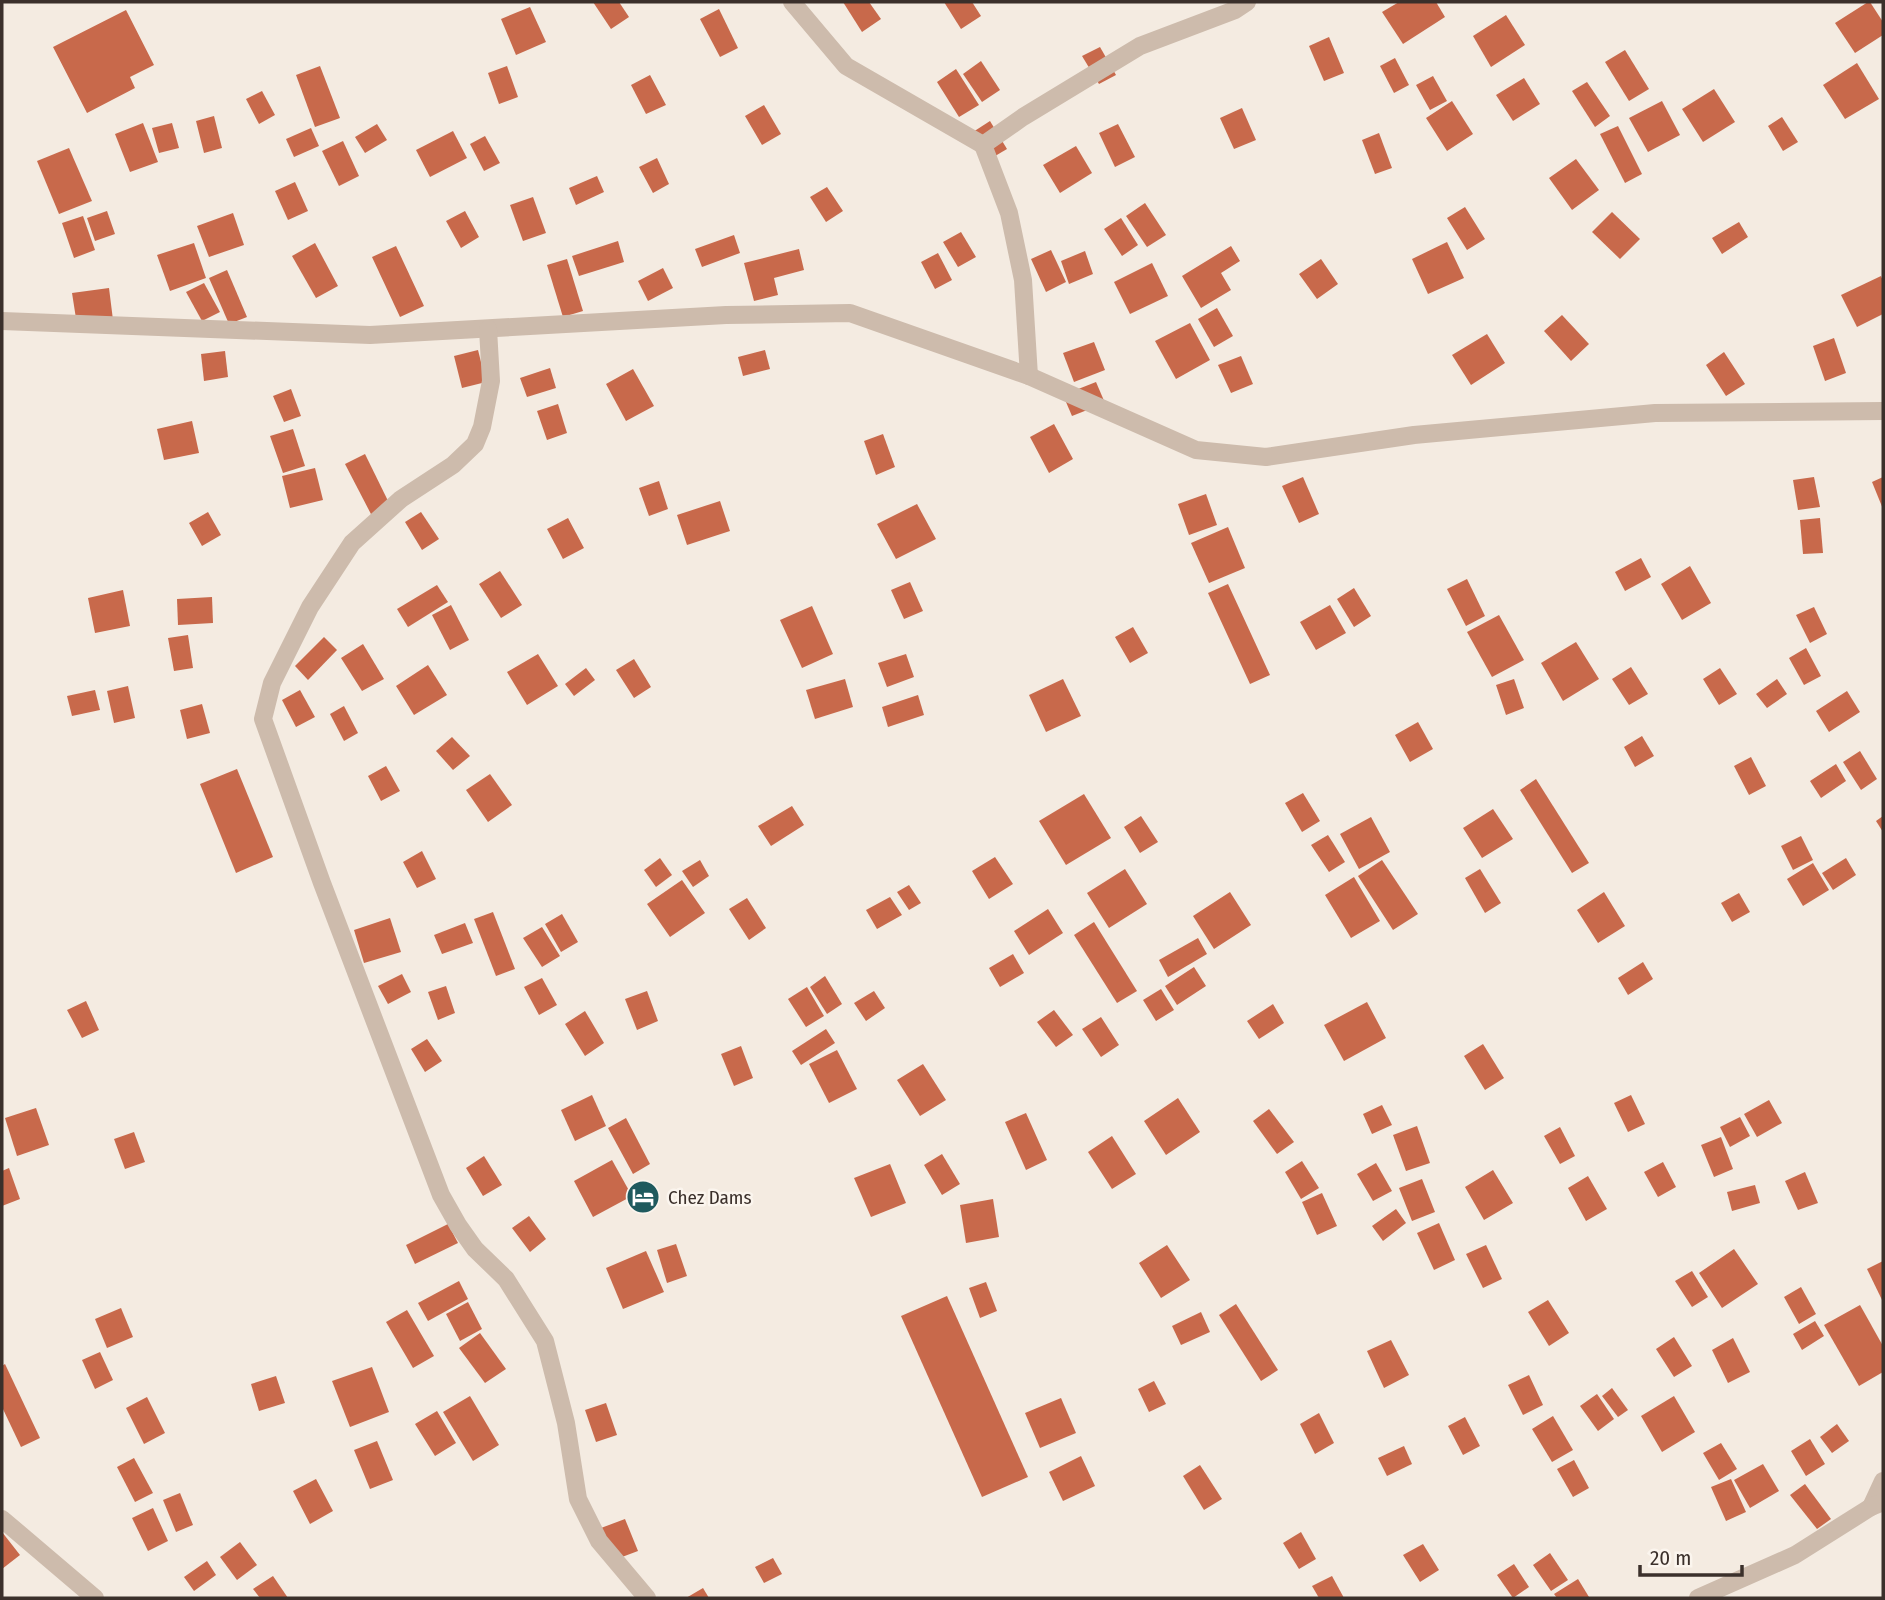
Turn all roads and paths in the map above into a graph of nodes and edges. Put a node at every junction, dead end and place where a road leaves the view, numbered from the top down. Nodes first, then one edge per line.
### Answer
1 (792, 2) edge
2 (1247, 2) edge
3 (983, 145) junction
4 (2, 321) edge
5 (488, 329) junction
6 (1029, 376) junction
7 (1883, 411) edge
8 (1883, 1481) edge
9 (1877, 1505) edge
10 (2, 1519) edge
11 (95, 1598) edge
12 (647, 1598) edge
13 (1698, 1598) edge

1 - 3 street
2 - 3 street
3 - 6 street
4 - 5 street
5 - 6 street
5 - 12 street
6 - 7 street
8 - 9 street
9 - 13 street
10 - 11 street

